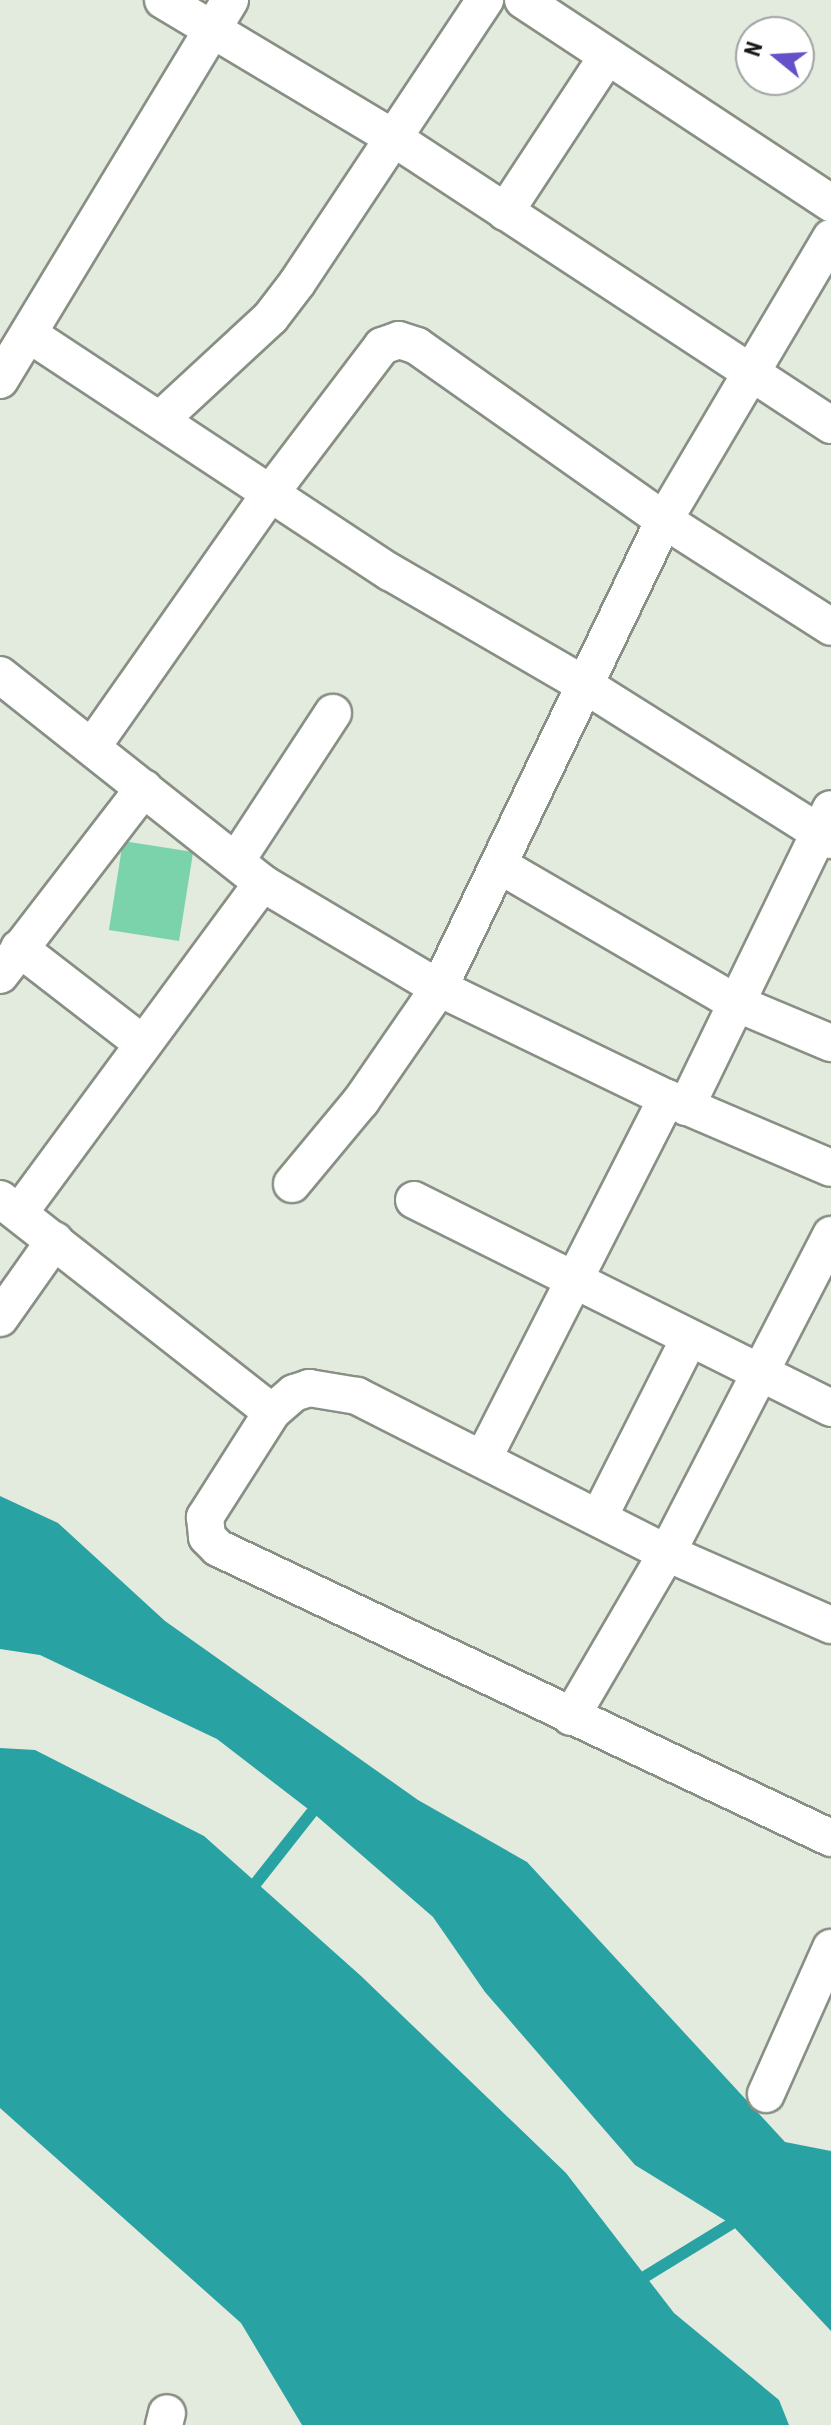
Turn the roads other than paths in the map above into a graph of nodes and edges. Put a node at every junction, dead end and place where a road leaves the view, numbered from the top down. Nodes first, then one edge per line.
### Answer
1 (163, 0) edge
2 (485, 0) edge
3 (523, 0) edge
4 (221, 15) edge
5 (606, 58) junction
6 (392, 137) junction
7 (831, 203) edge
8 (505, 212) junction
9 (831, 238) edge
10 (30, 335) junction
11 (750, 376) junction
12 (0, 380) edge
13 (161, 419) junction
14 (831, 425) edge
15 (272, 491) junction
16 (664, 520) junction
17 (831, 627) edge
18 (0, 675) edge
19 (585, 685) junction
20 (333, 713) dead end
21 (92, 747) junction
22 (144, 788) junction
23 (827, 828) edge
24 (499, 865) junction
25 (249, 872) junction
26 (10, 962) edge
27 (439, 988) junction
28 (738, 1004) junction
29 (831, 1043) edge
30 (143, 1044) junction
31 (676, 1102) junction
32 (831, 1168) edge
33 (292, 1184) dead end
34 (414, 1200) dead end
35 (10, 1206) edge
36 (831, 1235) edge
37 (55, 1240) junction
38 (575, 1280) junction
39 (0, 1318) edge
40 (689, 1339) junction
41 (758, 1375) junction
42 (831, 1408) edge
43 (272, 1412) junction
44 (484, 1457) junction
45 (599, 1517) junction
46 (667, 1553) junction
47 (831, 1625) edge
48 (571, 1717) junction
49 (831, 1838) edge
50 (831, 1948) edge
51 (766, 2094) dead end

1 - 4 street
2 - 6 street
3 - 5 street
4 - 6 street
4 - 10 street
5 - 7 street
5 - 8 street
6 - 8 street
6 - 13 street
8 - 11 street
9 - 11 street
10 - 12 street
10 - 13 street
11 - 14 street
11 - 16 street
13 - 15 street
15 - 16 street
15 - 19 street
15 - 21 street
16 - 17 street
16 - 19 street
18 - 21 street
19 - 23 street
19 - 24 street
20 - 25 street
21 - 22 street
22 - 25 street
22 - 26 street
23 - 28 street
24 - 27 street
24 - 28 street
25 - 27 street
25 - 30 street
26 - 30 street
27 - 31 street
27 - 33 street
28 - 29 street
28 - 31 street
30 - 35 street
31 - 32 street
31 - 38 street
34 - 38 street
35 - 37 street
36 - 41 street
37 - 39 street
37 - 43 street
38 - 40 street
38 - 44 street
40 - 41 street
40 - 45 street
41 - 42 street
41 - 46 street
43 - 44 street
43 - 48 street
44 - 45 street
45 - 46 street
46 - 47 street
46 - 48 street
48 - 49 street
50 - 51 street

